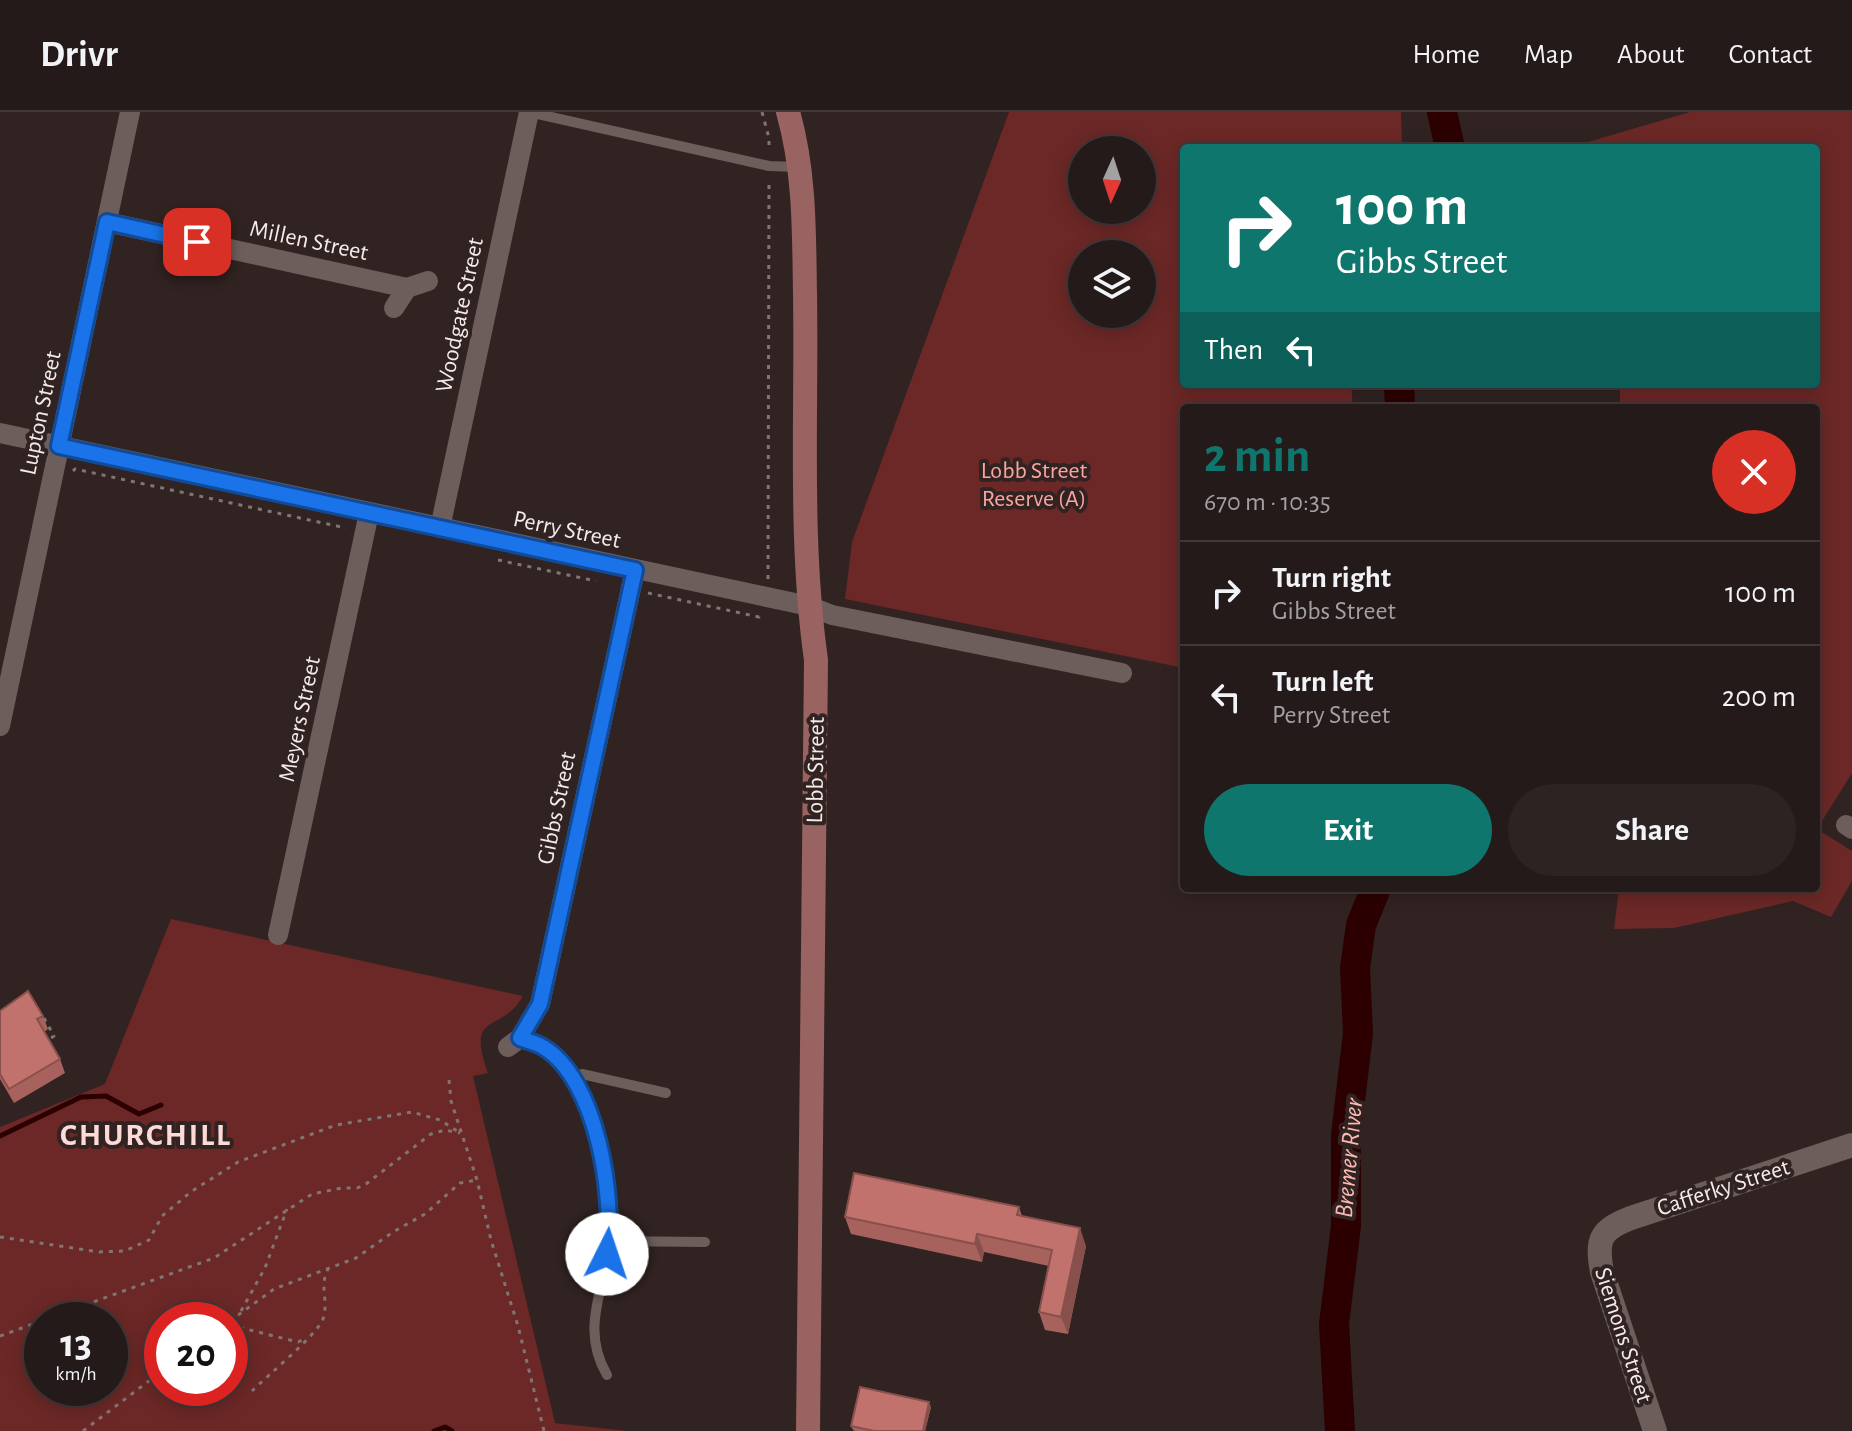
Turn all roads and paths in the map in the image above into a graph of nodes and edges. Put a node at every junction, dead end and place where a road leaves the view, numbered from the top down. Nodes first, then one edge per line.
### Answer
1 (130, 112) edge
2 (529, 112) edge
3 (762, 112) edge
4 (788, 112) edge
5 (769, 166) junction
6 (799, 167) junction
7 (107, 222) junction
8 (428, 281) dead end
9 (407, 288) junction
10 (394, 308) dead end
11 (0, 433) edge
12 (59, 446) junction
13 (369, 513) junction
14 (440, 528) junction
15 (635, 570) junction
16 (768, 579) dead end
17 (809, 606) junction
18 (1122, 673) dead end
19 (0, 726) edge
20 (278, 935) dead end
21 (41, 1013) edge
22 (514, 1043) joint
23 (41, 1044) edge
24 (572, 1078) junction
25 (449, 1080) dead end
26 (666, 1093) dead end
27 (460, 1133) junction
28 (1852, 1145) edge
29 (477, 1180) junction
30 (287, 1209) junction
31 (0, 1237) edge
32 (1600, 1239) joint
33 (609, 1241) junction
34 (705, 1242) dead end
35 (330, 1266) junction
36 (247, 1302) edge
37 (248, 1308) edge
38 (248, 1328) edge
39 (0, 1336) edge
40 (311, 1337) junction
41 (607, 1375) dead end
42 (144, 1385) edge
43 (252, 1391) dead end
44 (83, 1431) edge
45 (544, 1431) edge
46 (808, 1431) edge
47 (1655, 1431) edge

1 - 7 street, Lupton Street
2 - 5 lane
2 - 14 street, Woodgate Street
3 - 5 path
4 - 6 main road, Lobb Street
5 - 6 lane
5 - 16 path
6 - 17 main road, Lobb Street
7 - 9 street, Millen Street
7 - 12 street, Lupton Street
8 - 9 street
9 - 10 street
11 - 12 street, Perry Street
12 - 13 street, Perry Street
12 - 19 street, Lupton Street
13 - 14 street, Perry Street
13 - 20 street, Meyers Street
14 - 15 street, Perry Street
15 - 17 street, Perry Street
15 - 22 street, Gibbs Street
17 - 18 street, Perry Street
17 - 46 main road, Lobb Street
21 - 23 path
22 - 24 lane
24 - 26 lane
24 - 33 lane
25 - 27 path
27 - 29 path
27 - 30 path
27 - 31 path
28 - 32 street, Cafferky Street
29 - 35 path
29 - 45 path
30 - 36 path
30 - 39 path
32 - 47 street, Siemons Street
33 - 34 lane
33 - 41 lane
35 - 37 path
35 - 40 path
38 - 40 path
40 - 43 path
42 - 44 path

